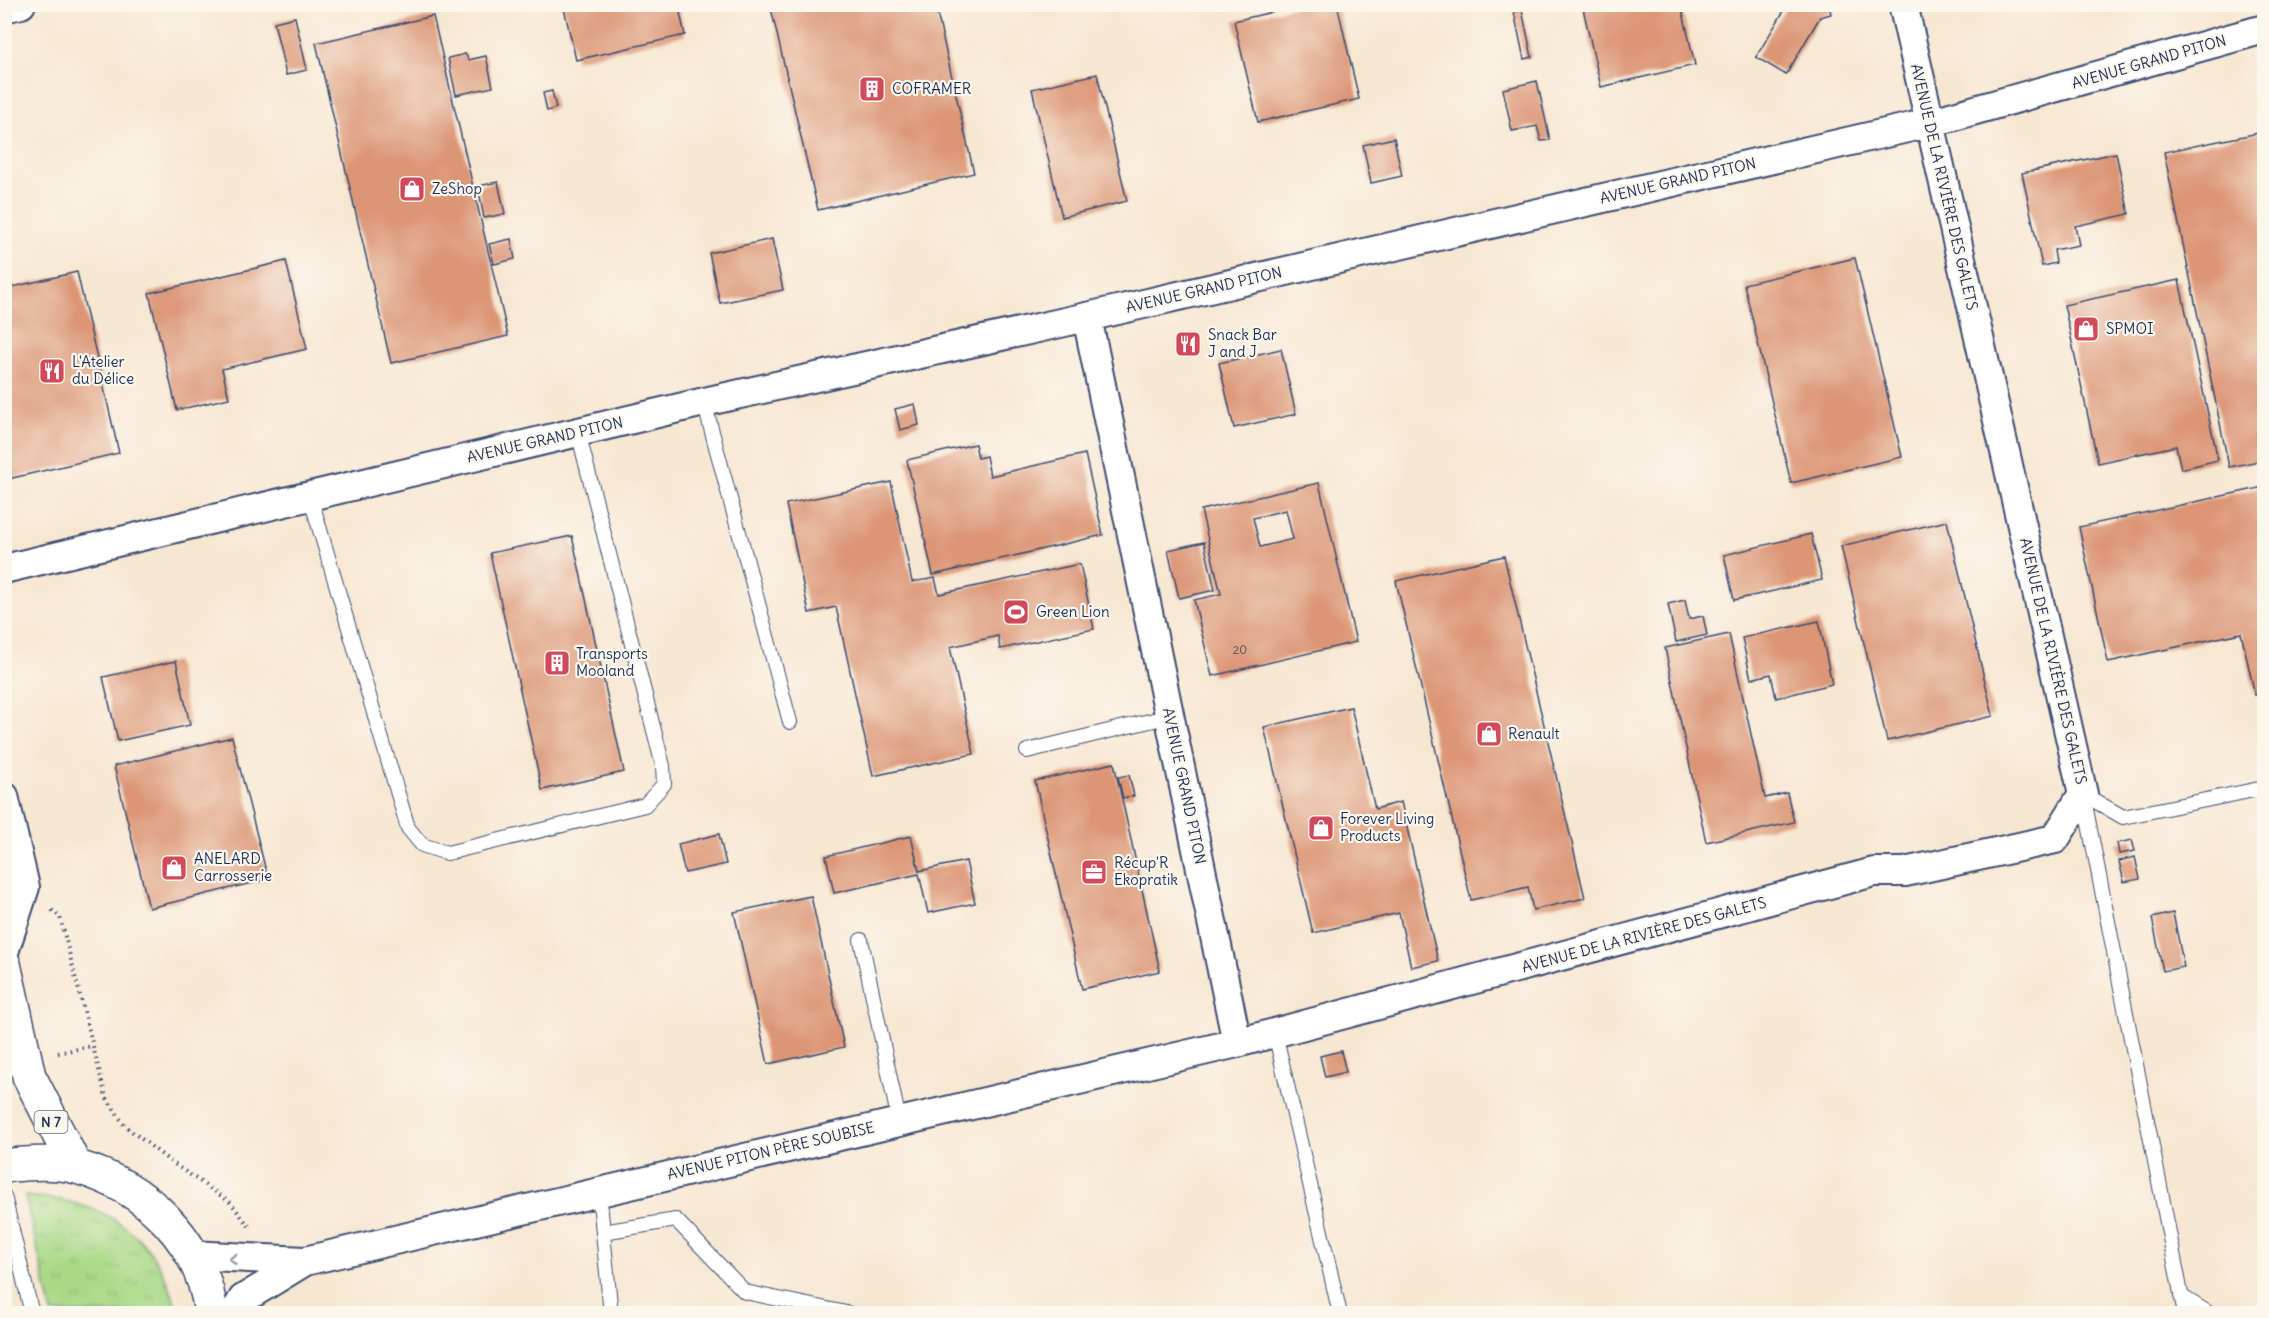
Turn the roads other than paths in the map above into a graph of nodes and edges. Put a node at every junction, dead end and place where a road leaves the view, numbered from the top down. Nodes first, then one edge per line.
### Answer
1 (21, 4) edge
2 (1903, 4) edge
3 (4, 8) edge
4 (2265, 29) edge
5 (1929, 123) junction
6 (1087, 317) junction
7 (704, 402) junction
8 (578, 432) junction
9 (310, 496) junction
10 (4, 569) edge
11 (1170, 717) junction
12 (790, 722) dead end
13 (1027, 752) dead end
14 (2265, 788) edge
15 (2083, 794) junction
16 (4, 796) edge
17 (861, 940) dead end
18 (4, 952) edge
19 (4, 964) edge
20 (1275, 1032) junction
21 (1237, 1043) junction
22 (898, 1121) junction
23 (4, 1166) edge
24 (75, 1167) junction
25 (599, 1192) junction
26 (4, 1196) edge
27 (603, 1232) junction
28 (192, 1255) junction
29 (305, 1261) junction
30 (2181, 1296) junction
31 (32, 1314) edge
32 (211, 1314) edge
33 (234, 1314) edge
34 (611, 1314) edge
35 (850, 1314) edge
36 (1340, 1314) edge
37 (2185, 1314) edge
38 (2210, 1314) edge

1 - 3 street
2 - 5 street, AVENUE DE LA RIVIÈRE DES GALETS
4 - 5 street, AVENUE GRAND PITON
5 - 6 street, AVENUE GRAND PITON
5 - 15 street, AVENUE DE LA RIVIÈRE DES GALETS
6 - 7 street, AVENUE GRAND PITON
6 - 11 street, AVENUE GRAND PITON
7 - 8 street, AVENUE GRAND PITON
7 - 12 lane
8 - 9 street, AVENUE GRAND PITON
8 - 9 lane
9 - 10 street, AVENUE GRAND PITON
11 - 13 lane
11 - 21 street, AVENUE GRAND PITON
14 - 15 lane
15 - 20 street, AVENUE DE LA RIVIÈRE DES GALETS
15 - 30 lane
16 - 18 street
17 - 22 lane
19 - 24 main road, N 7
20 - 21 street, AVENUE DE LA RIVIÈRE DES GALETS
20 - 36 lane
21 - 22 street, AVENUE PITON PÈRE SOUBISE
22 - 25 street, AVENUE PITON PÈRE SOUBISE
23 - 24 main road
24 - 28 main road
25 - 27 lane
25 - 29 street, AVENUE PITON PÈRE SOUBISE
26 - 31 lane
27 - 34 lane
27 - 35 lane
29 -> 28 street
28 - 32 main road
29 - 33 street
30 - 37 lane
30 - 38 lane

